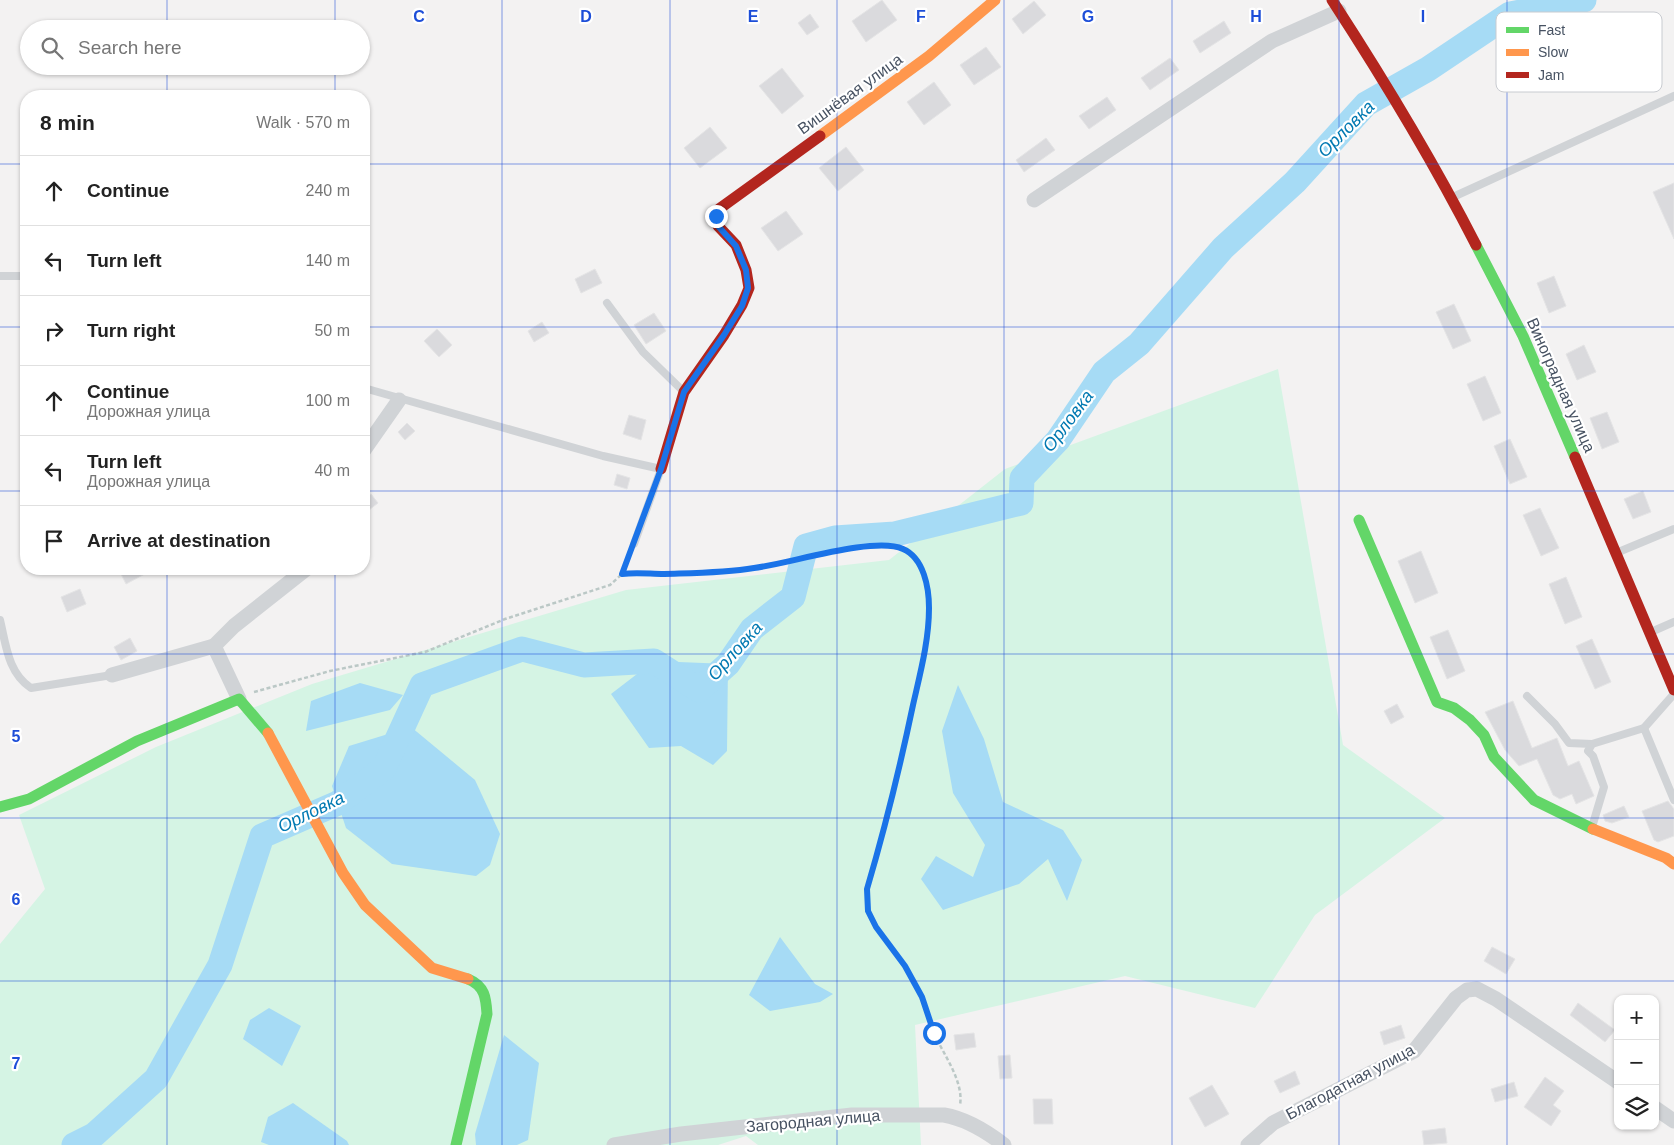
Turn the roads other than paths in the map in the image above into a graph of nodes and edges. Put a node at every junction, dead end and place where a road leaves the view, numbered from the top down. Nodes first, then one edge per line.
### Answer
1 (995, 0) edge
2 (1336, 6) edge
3 (1674, 96) edge
4 (1452, 198) junction
5 (1034, 200) dead end
6 (0, 276) edge
7 (20, 276) edge
8 (607, 303) dead end
9 (370, 390) edge
10 (684, 392) junction
11 (399, 400) junction
12 (370, 441) edge
13 (661, 469) junction
14 (1359, 520) dead end
15 (1674, 530) edge
16 (634, 544) road end
17 (1616, 553) junction
18 (298, 575) edge
19 (0, 620) edge
20 (1674, 622) edge
21 (1650, 633) junction
22 (214, 646) junction
23 (112, 675) joint
24 (1674, 690) edge
25 (1674, 694) edge
26 (1527, 696) dead end
27 (239, 699) junction
28 (1644, 728) junction
29 (1592, 744) junction
30 (1674, 800) edge
31 (0, 807) edge
32 (1592, 829) junction
33 (1674, 864) edge
34 (1614, 1079) edge
35 (1659, 1111) edge
36 (1674, 1121) edge
37 (456, 1145) edge
38 (614, 1145) edge
39 (1004, 1145) edge
40 (1248, 1145) edge

1 - 10 street, Вишнёвая улица
2 - 4 street, Виноградная улица
2 - 5 street
3 - 4 lane
4 - 17 street, Виноградная улица
6 - 7 lane
8 - 10 lane
9 - 11 lane
10 - 13 street
11 - 12 street
11 - 13 lane
13 - 16 lane
14 - 32 street
15 - 17 lane
17 - 21 street, Виноградная улица
18 - 22 street
19 - 23 lane
20 - 21 lane
21 - 24 street, Виноградная улица
22 - 23 street
22 - 27 street
25 - 28 lane
26 - 29 lane
27 - 31 street
27 - 37 street
28 - 29 lane
28 - 30 lane
29 - 32 lane
32 - 33 street
34 - 40 street, Благодатная улица
35 - 36 street
38 - 39 street, Загородная улица

